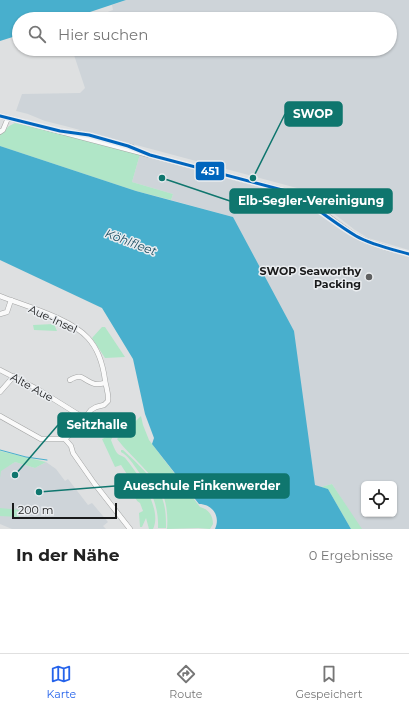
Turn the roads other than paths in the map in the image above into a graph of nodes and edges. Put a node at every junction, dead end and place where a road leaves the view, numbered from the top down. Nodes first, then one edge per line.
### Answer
1 (0, 116) edge
2 (8, 118) junction
3 (0, 132) edge
4 (409, 254) edge
5 (0, 296) edge
6 (11, 300) junction
7 (0, 314) edge
8 (0, 370) edge
9 (14, 376) junction
10 (70, 380) dead end
11 (105, 383) junction
12 (0, 392) edge
13 (0, 416) edge
14 (84, 418) junction
15 (65, 439) junction
16 (130, 529) edge

1 - 2 street
2 - 3 street
2 - 4 street
5 - 6 street, Aue-Insel
6 - 7 street
6 - 11 street, Aue-Insel
8 - 9 street, Alte Aue
9 - 12 street
9 - 14 street, Alte Aue
10 - 11 street
11 - 14 street
13 - 15 street
14 - 15 street
15 - 16 street

